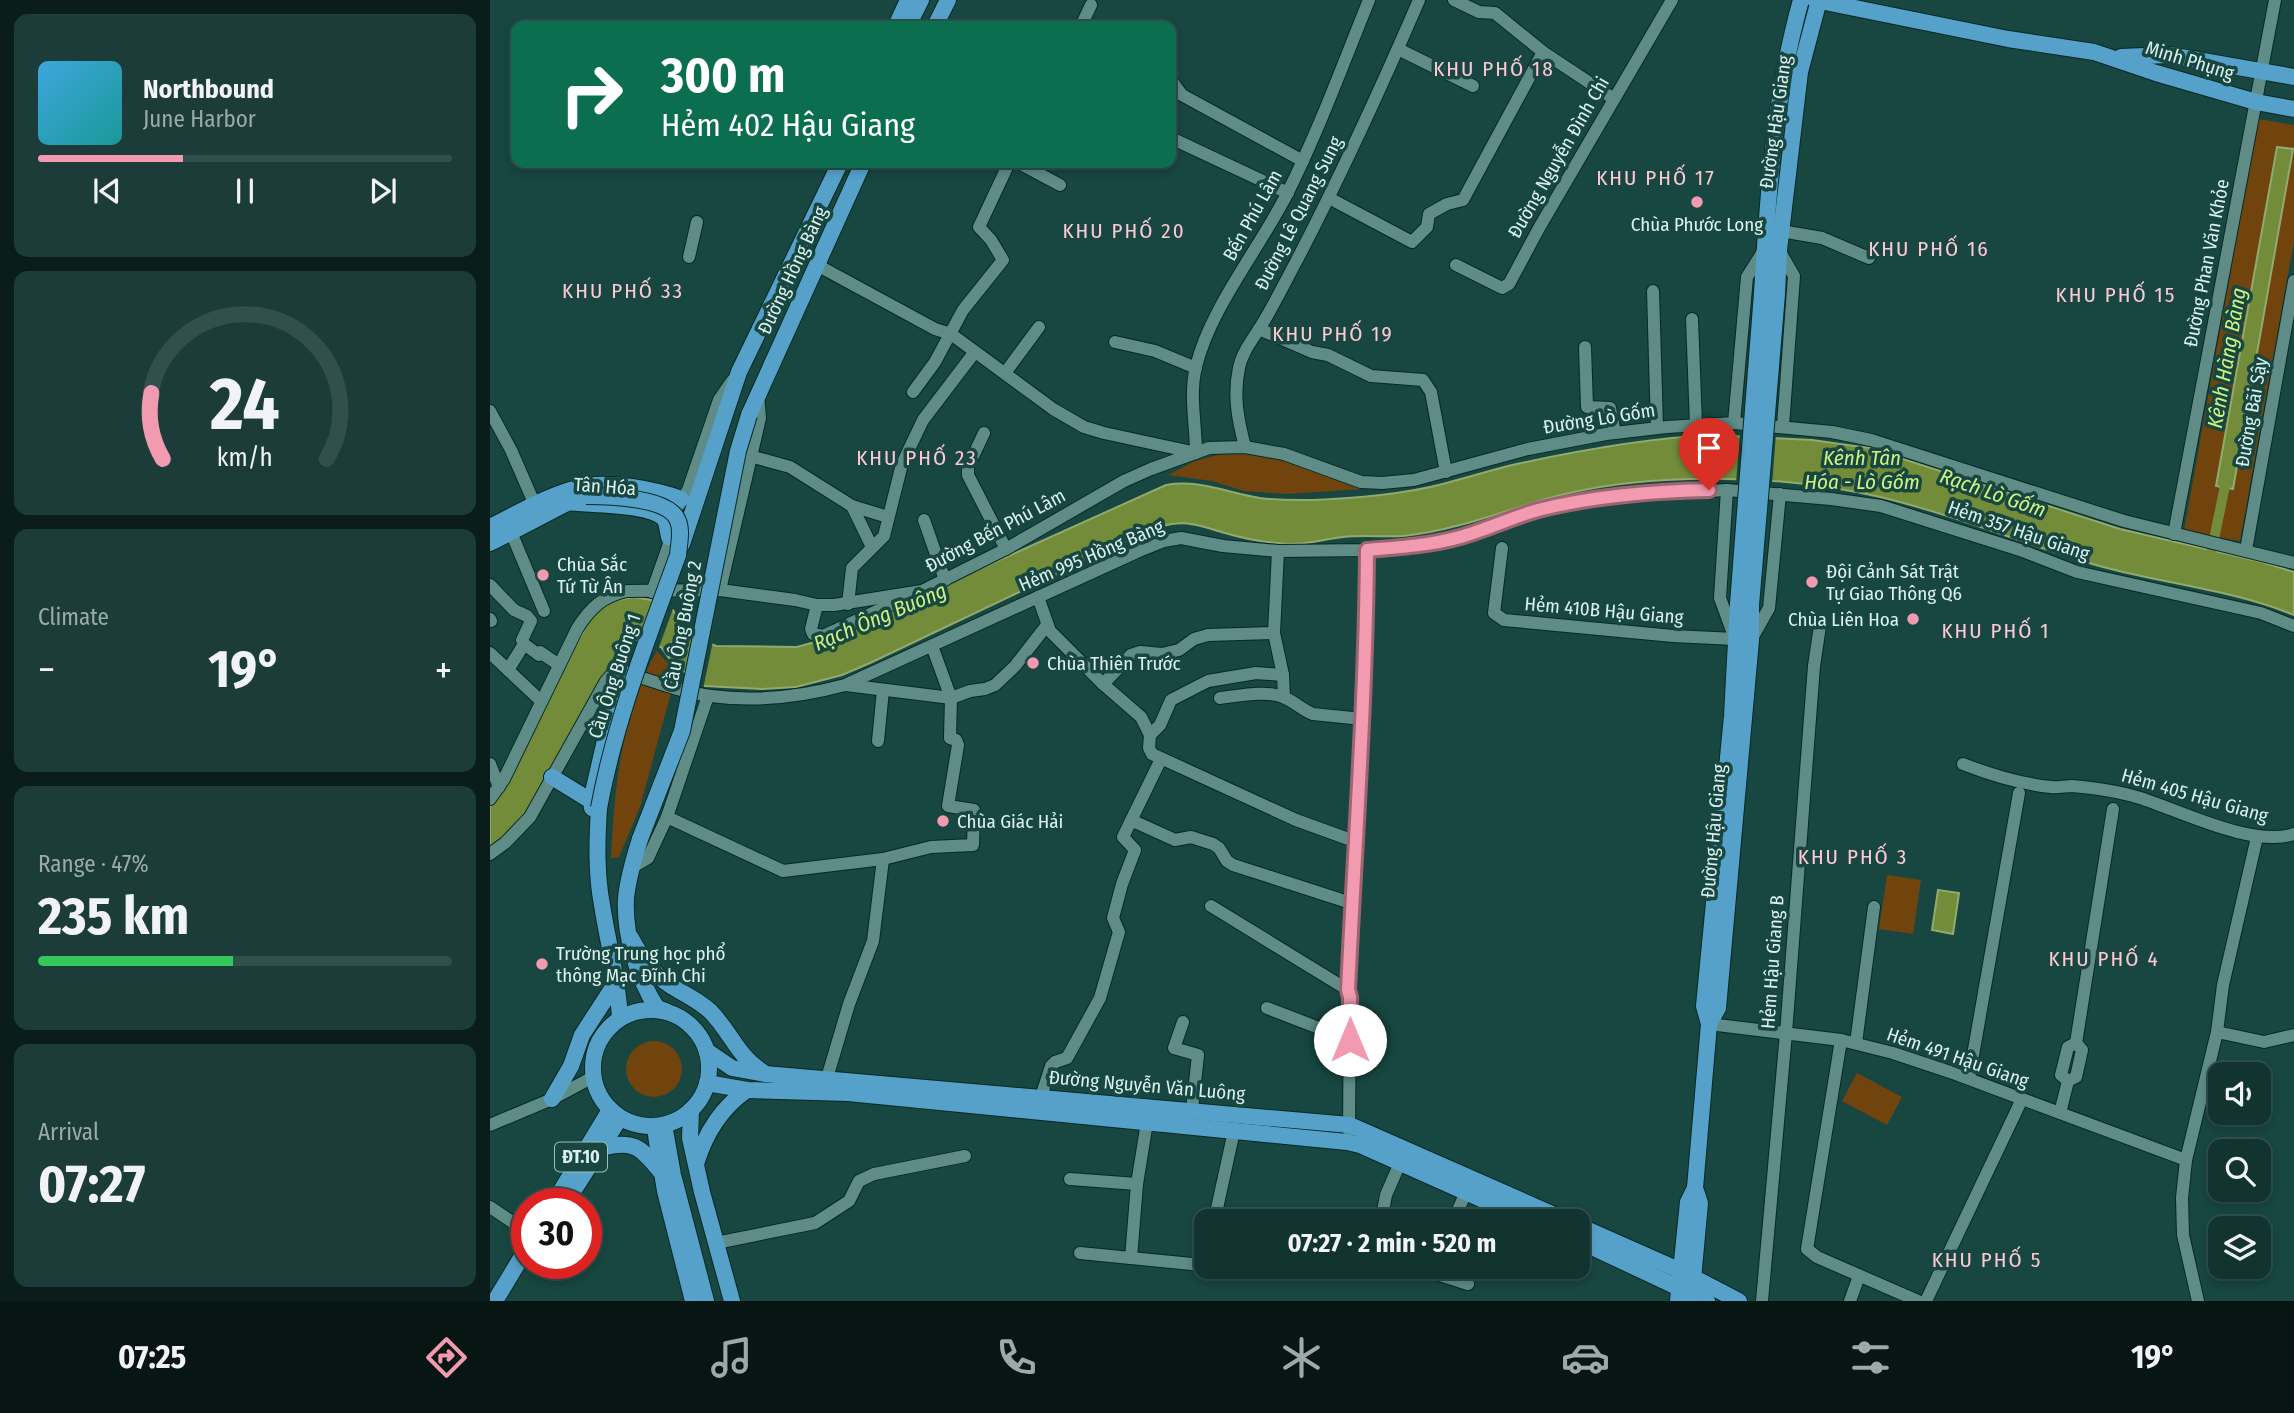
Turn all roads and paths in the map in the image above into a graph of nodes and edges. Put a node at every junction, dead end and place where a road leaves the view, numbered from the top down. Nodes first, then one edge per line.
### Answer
1 (908, 0) edge
2 (921, 0) edge
3 (937, 0) edge
4 (948, 0) edge
5 (1369, 0) edge
6 (1419, 0) edge
7 (1454, 0) edge
8 (1672, 0) edge
9 (1801, 0) edge
10 (1818, 0) edge
11 (2275, 0) edge
12 (1091, 5) dead end
13 (909, 21) edge
14 (911, 21) edge
15 (914, 21) edge
16 (938, 21) edge
17 (1083, 21) edge
18 (1398, 49) junction
19 (1543, 52) junction
20 (2112, 57) junction
21 (2262, 72) junction
22 (2294, 77) edge
23 (1473, 86) dead end
24 (1176, 87) edge
25 (1614, 99) junction
26 (2256, 102) junction
27 (2293, 103) edge
28 (1176, 140) edge
29 (1303, 160) junction
30 (838, 168) edge
31 (861, 168) edge
32 (1007, 168) edge
33 (1029, 168) edge
34 (1060, 184) dead end
35 (1287, 193) junction
36 (1329, 198) junction
37 (697, 222) dead end
38 (1781, 231) junction
39 (1772, 250) junction
40 (689, 257) dead end
41 (1869, 258) dead end
42 (817, 265) junction
43 (1456, 265) dead end
44 (2294, 281) edge
45 (1653, 291) dead end
46 (1692, 319) dead end
47 (2290, 323) edge
48 (1039, 327) dead end
49 (1259, 329) junction
50 (951, 334) junction
51 (1115, 342) dead end
52 (1585, 347) dead end
53 (974, 353) junction
54 (1196, 368) junction
55 (739, 372) junction
56 (1005, 373) junction
57 (913, 391) dead end
58 (758, 395) junction
59 (729, 400) joint
60 (490, 411) edge
61 (748, 415) joint
62 (1734, 423) junction
63 (1696, 425) junction
64 (1783, 426) junction
65 (1657, 428) junction
66 (984, 433) dead end
67 (1615, 433) junction
68 (1245, 447) junction
69 (1196, 453) junction
70 (750, 456) junction
71 (1447, 472) junction
72 (1727, 490) junction
73 (684, 494) junction
74 (1780, 494) junction
75 (567, 502) junction
76 (535, 505) junction
77 (852, 506) junction
78 (888, 517) junction
79 (924, 520) dead end
80 (490, 527) edge
81 (511, 532) junction
82 (2174, 534) junction
83 (490, 543) edge
84 (672, 546) junction
85 (872, 547) junction
86 (1502, 548) dead end
87 (1006, 550) junction
88 (1367, 550) junction
89 (2246, 550) junction
90 (1278, 551) junction
91 (2294, 564) edge
92 (945, 580) junction
93 (490, 585) edge
94 (720, 590) junction
95 (922, 591) junction
96 (652, 592) junction
97 (1038, 597) junction
98 (848, 604) junction
99 (817, 605) junction
100 (544, 611) dead end
101 (1047, 625) junction
102 (1820, 626) dead end
103 (2294, 626) edge
104 (1274, 633) junction
105 (1743, 639) junction
106 (524, 644) junction
107 (932, 646) junction
108 (490, 653) edge
109 (559, 665) junction
110 (500, 668) edge
111 (621, 671) junction
112 (1283, 675) junction
113 (1103, 684) junction
114 (845, 685) junction
115 (883, 690) junction
116 (708, 696) junction
117 (1284, 697) junction
118 (951, 698) junction
119 (1220, 698) dead end
120 (541, 701) junction
121 (1362, 719) junction
122 (1150, 735) junction
123 (878, 741) dead end
124 (1161, 758) junction
125 (490, 764) edge
126 (1963, 764) dead end
127 (552, 777) junction
128 (499, 787) junction
129 (2019, 793) dead end
130 (490, 799) edge
131 (595, 805) junction
132 (2113, 809) dead end
133 (667, 817) junction
134 (1133, 821) junction
135 (2294, 834) edge
136 (2257, 837) junction
137 (1354, 841) junction
138 (490, 854) edge
139 (883, 859) junction
140 (631, 868) junction
141 (1351, 903) junction
142 (1211, 906) dead end
143 (1874, 907) dead end
144 (631, 938) junction
145 (617, 981) junction
146 (1348, 990) junction
147 (1267, 1008) dead end
148 (670, 1012) junction
149 (620, 1018) junction
150 (1183, 1022) dead end
151 (1709, 1024) junction
152 (1786, 1032) junction
153 (2217, 1032) junction
154 (2294, 1035) edge
155 (1350, 1040) junction
156 (1841, 1040) junction
157 (1856, 1043) junction
158 (707, 1051) junction
159 (765, 1074) junction
160 (593, 1077) junction
161 (1969, 1079) junction
162 (707, 1083) junction
163 (827, 1085) junction
164 (747, 1090) junction
165 (1041, 1097) junction
166 (552, 1099) junction
167 (2022, 1099) junction
168 (1150, 1106) junction
169 (1192, 1110) junction
170 (687, 1113) junction
171 (2060, 1113) junction
172 (615, 1114) junction
173 (1147, 1123) junction
174 (490, 1125) edge
175 (1349, 1125) junction
176 (659, 1126) junction
177 (1234, 1131) junction
178 (1348, 1142) junction
179 (601, 1148) junction
180 (965, 1156) dead end
181 (2186, 1160) junction
182 (1400, 1163) junction
183 (696, 1165) junction
184 (660, 1171) junction
185 (1070, 1179) dead end
186 (1137, 1184) junction
187 (563, 1188) edge
188 (575, 1188) edge
189 (1466, 1192) junction
190 (490, 1207) edge
191 (1216, 1209) edge
192 (1383, 1209) edge
193 (1459, 1209) edge
194 (1504, 1209) edge
195 (1540, 1209) edge
196 (511, 1221) edge
197 (1590, 1233) edge
198 (716, 1243) junction
199 (1590, 1246) edge
200 (1080, 1253) dead end
201 (1131, 1258) junction
202 (1194, 1264) edge
203 (511, 1274) edge
204 (1858, 1276) junction
205 (521, 1279) edge
206 (1456, 1279) edge
207 (1468, 1284) dead end
208 (1685, 1288) edge
209 (495, 1301) edge
210 (508, 1301) edge
211 (692, 1301) edge
212 (706, 1301) edge
213 (722, 1301) edge
214 (732, 1301) edge
215 (1707, 1301) edge
216 (1739, 1301) edge
217 (1762, 1301) edge
218 (1850, 1301) edge
219 (1918, 1301) edge
220 (1926, 1301) edge
221 (2198, 1301) edge

1 - 13 main road
2 - 14 main road
3 - 15 main road
4 - 16 main road
5 - 29 street, Bến Phú Lâm
6 - 18 street, Đường Lê Quang Sung
7 - 19 street
8 - 25 street, Đường Nguyễn Đình Chi
9 - 39 main road, Đường Hậu Giang
10 - 20 main road, Minh Phụng
10 - 38 main road, Đường Hậu Giang
11 - 21 street, Đường Phan Văn Khỏe
12 - 17 street
18 - 23 street
18 - 36 street, Đường Lê Quang Sung
19 - 25 street
19 - 36 street
20 - 21 main road, Minh Phụng
20 - 26 main road, Minh Phụng
21 - 22 main road, Minh Phụng
21 - 26 street, Đường Phan Văn Khỏe
24 - 29 street
25 - 43 street, Đường Nguyễn Đình Chi
26 - 27 main road, Minh Phụng
26 - 82 street, Đường Phan Văn Khỏe
28 - 35 street
29 - 35 street, Bến Phú Lâm
30 - 55 main road, Đường Hồng Bàng
31 - 42 main road, Đường Hồng Bàng
32 - 50 street
33 - 34 street
35 - 54 street, Bến Phú Lâm
36 - 49 street, Đường Lê Quang Sung
37 - 40 street
38 - 39 main road, Đường Hậu Giang
38 - 41 street
39 - 62 street, Đường Hậu Giang
39 - 64 street
39 - 105 main road, Đường Hậu Giang, bridge
42 - 50 street
42 - 58 main road, Đường Hồng Bàng
44 - 47 street, Đường Bãi Sậy
45 - 65 street
46 - 63 street
47 - 89 street, Đường Bãi Sậy
48 - 56 street
49 - 68 street, Đường Lê Quang Sung
49 - 71 street
50 - 53 street
50 - 57 street
51 - 54 street
52 - 67 street
53 - 56 street
53 - 78 street
54 - 69 street, Bến Phú Lâm
55 - 59 main road, Đường Hồng Bàng
55 - 73 street, Đường Hồng Bàng
56 - 69 street
58 - 61 main road, Đường Hồng Bàng
58 - 70 street, Đường Hồng Bàng
59 - 84 main road, Cầu Ông Buông 1, bridge
60 - 76 street
61 - 140 main road, Cầu Ông Buông 2, bridge
62 - 63 street, Đường Lò Gốm
62 - 64 street, Đường Lò Gốm
63 - 65 street, Đường Lò Gốm
64 - 82 street, Đường Lò Gốm
65 - 67 street, Đường Lò Gốm
66 - 87 street
67 - 71 street, Đường Lò Gốm
68 - 69 street, Đường Lò Gốm
68 - 71 street, Đường Lò Gốm
69 - 87 street, Đường Bến Phú Lâm
70 - 77 street
70 - 94 street, Đường Hồng Bàng
72 - 74 street, Hẻm 357 Hậu Giang
72 - 88 street, Hẻm 357 Hậu Giang
72 - 105 street, Đường Hậu Giang
73 - 76 main road, Tân Hóa
73 - 84 street, Đường Hồng Bàng
74 - 103 street, Hẻm 357 Hậu Giang
74 - 105 street, Đường Hậu Giang
75 - 81 main road, Tân Hóa
75 - 84 main road, Tân Hóa
75 - 84 main road, bridge
76 - 80 main road, Tân Hóa
77 - 78 street
77 - 85 street
78 - 85 street
79 - 92 street
81 - 83 main road, Tân Hóa
81 - 100 street
82 - 89 street, Đường Lò Gốm
84 - 96 street, Đường Hồng Bàng
84 - 131 main road, Cầu Ông Buông 1, bridge
85 - 98 street
86 - 105 street, Hẻm 410B Hậu Giang
87 - 92 street, Đường Bến Phú Lâm
88 - 90 street, Hẻm 995 Hồng Bàng
88 - 121 street
89 - 91 street, Đường Lò Gốm
90 - 97 street, Hẻm 995 Hồng Bàng
90 - 104 street
92 - 95 street, Đường Bến Phú Lâm
93 - 106 street
94 - 96 street, Đường Bến Phú Lâm
94 - 99 street, Đường Bến Phú Lâm
95 - 98 street, Đường Bến Phú Lâm
95 - 99 street
96 - 109 street, Đường Bến Phú Lâm
97 - 101 street
97 - 107 street, Hẻm 995 Hồng Bàng
98 - 99 street, Đường Bến Phú Lâm
101 - 113 street
101 - 118 street, Hẻm 995 Hồng Bàng
102 - 152 street, Hẻm Hậu Giang B
104 - 112 street
104 - 113 street
105 - 151 main road, Đường Hậu Giang
106 - 109 street
106 - 110 street
107 - 114 street, Hẻm 995 Hồng Bàng
107 - 118 street
108 - 110 street
109 - 120 street, Đường Bến Phú Lâm
110 - 120 street
111 - 116 street, Hẻm 995 Hồng Bàng
111 - 127 street
111 - 131 main road
112 - 117 street
112 - 122 street
113 - 122 street
114 - 115 street, Hẻm 995 Hồng Bàng
114 - 116 street, Hẻm 995 Hồng Bàng
115 - 118 street, Hẻm 995 Hồng Bàng
115 - 123 street
116 - 133 street
117 - 119 street
117 - 121 street
118 - 139 street
120 - 128 street, Đường Bến Phú Lâm
121 - 137 street
122 - 124 street
124 - 134 street
124 - 137 street
125 - 128 street
126 - 136 street, Hẻm 405 Hậu Giang
127 - 131 main road
127 - 138 street
128 - 130 street, Đường Bến Phú Lâm
129 - 161 street
131 - 145 main road
132 - 171 street
133 - 139 street
133 - 140 street
134 - 141 street
134 - 165 street
135 - 136 street, Hẻm 405 Hậu Giang
136 - 153 street
137 - 141 street
139 - 163 street
140 - 144 main road
141 - 146 street
142 - 146 street
143 - 157 street
144 - 148 main road
144 - 159 main road
145 - 149 main road
145 - 166 main road
146 - 155 street
147 - 155 street
148 - 149 main road
148 - 158 main road
149 - 160 main road
150 - 169 street
151 - 152 street, Hẻm 491 Hậu Giang
151 - 208 main road, Đường Hậu Giang
152 - 156 street, Hẻm 491 Hậu Giang
152 - 217 street, Hẻm Hậu Giang B
153 - 154 street
153 - 181 street
155 - 175 street
156 - 157 street, Hẻm 491 Hậu Giang
156 - 204 street
157 - 161 street, Hẻm 491 Hậu Giang
158 - 159 main road, Đường Nguyễn Văn Luông
158 - 162 main road
159 - 163 main road, Đường Nguyễn Văn Luông
160 - 166 street
160 - 172 main road
161 - 167 street, Hẻm 491 Hậu Giang
162 - 164 main road, Đường Nguyễn Văn Luông
162 - 170 main road
163 - 164 main road, Đường Nguyễn Văn Luông
163 - 165 main road, Đường Nguyễn Văn Luông
163 - 173 main road, Đường Nguyễn Văn Luông
164 - 183 main road
165 - 168 main road, Đường Nguyễn Văn Luông
166 - 174 street
167 - 171 street, Hẻm 491 Hậu Giang
167 - 220 street
168 - 169 main road, Đường Nguyễn Văn Luông
168 - 173 street
169 - 175 main road, Đường Nguyễn Văn Luông
170 - 176 main road
170 - 183 main road
170 - 213 main road
171 - 181 street, Hẻm 491 Hậu Giang
172 - 176 main road
172 - 179 main road, ĐT.10
172 - 187 main road, ĐT.10
173 - 177 main road, Đường Nguyễn Văn Luông
173 - 186 street
175 - 178 street
175 - 195 main road, Đường Nguyễn Văn Luông
176 - 184 main road
176 - 212 main road
177 - 178 main road, Đường Nguyễn Văn Luông
177 - 191 street
178 - 182 main road, Đường Nguyễn Văn Luông
179 - 184 main road
179 - 188 main road, ĐT.10
180 - 198 street
181 - 221 street
182 - 189 main road, Đường Nguyễn Văn Luông
182 - 192 street
183 - 198 main road
184 - 211 main road
185 - 186 street
186 - 201 street
189 - 193 street
189 - 194 main road, Đường Nguyễn Văn Luông
190 - 196 street
197 - 208 main road
198 - 214 main road
199 - 208 main road
200 - 201 street
201 - 202 street
203 - 209 main road
204 - 218 street
204 - 219 street
205 - 210 main road
206 - 207 street
208 - 215 main road
208 - 216 main road

